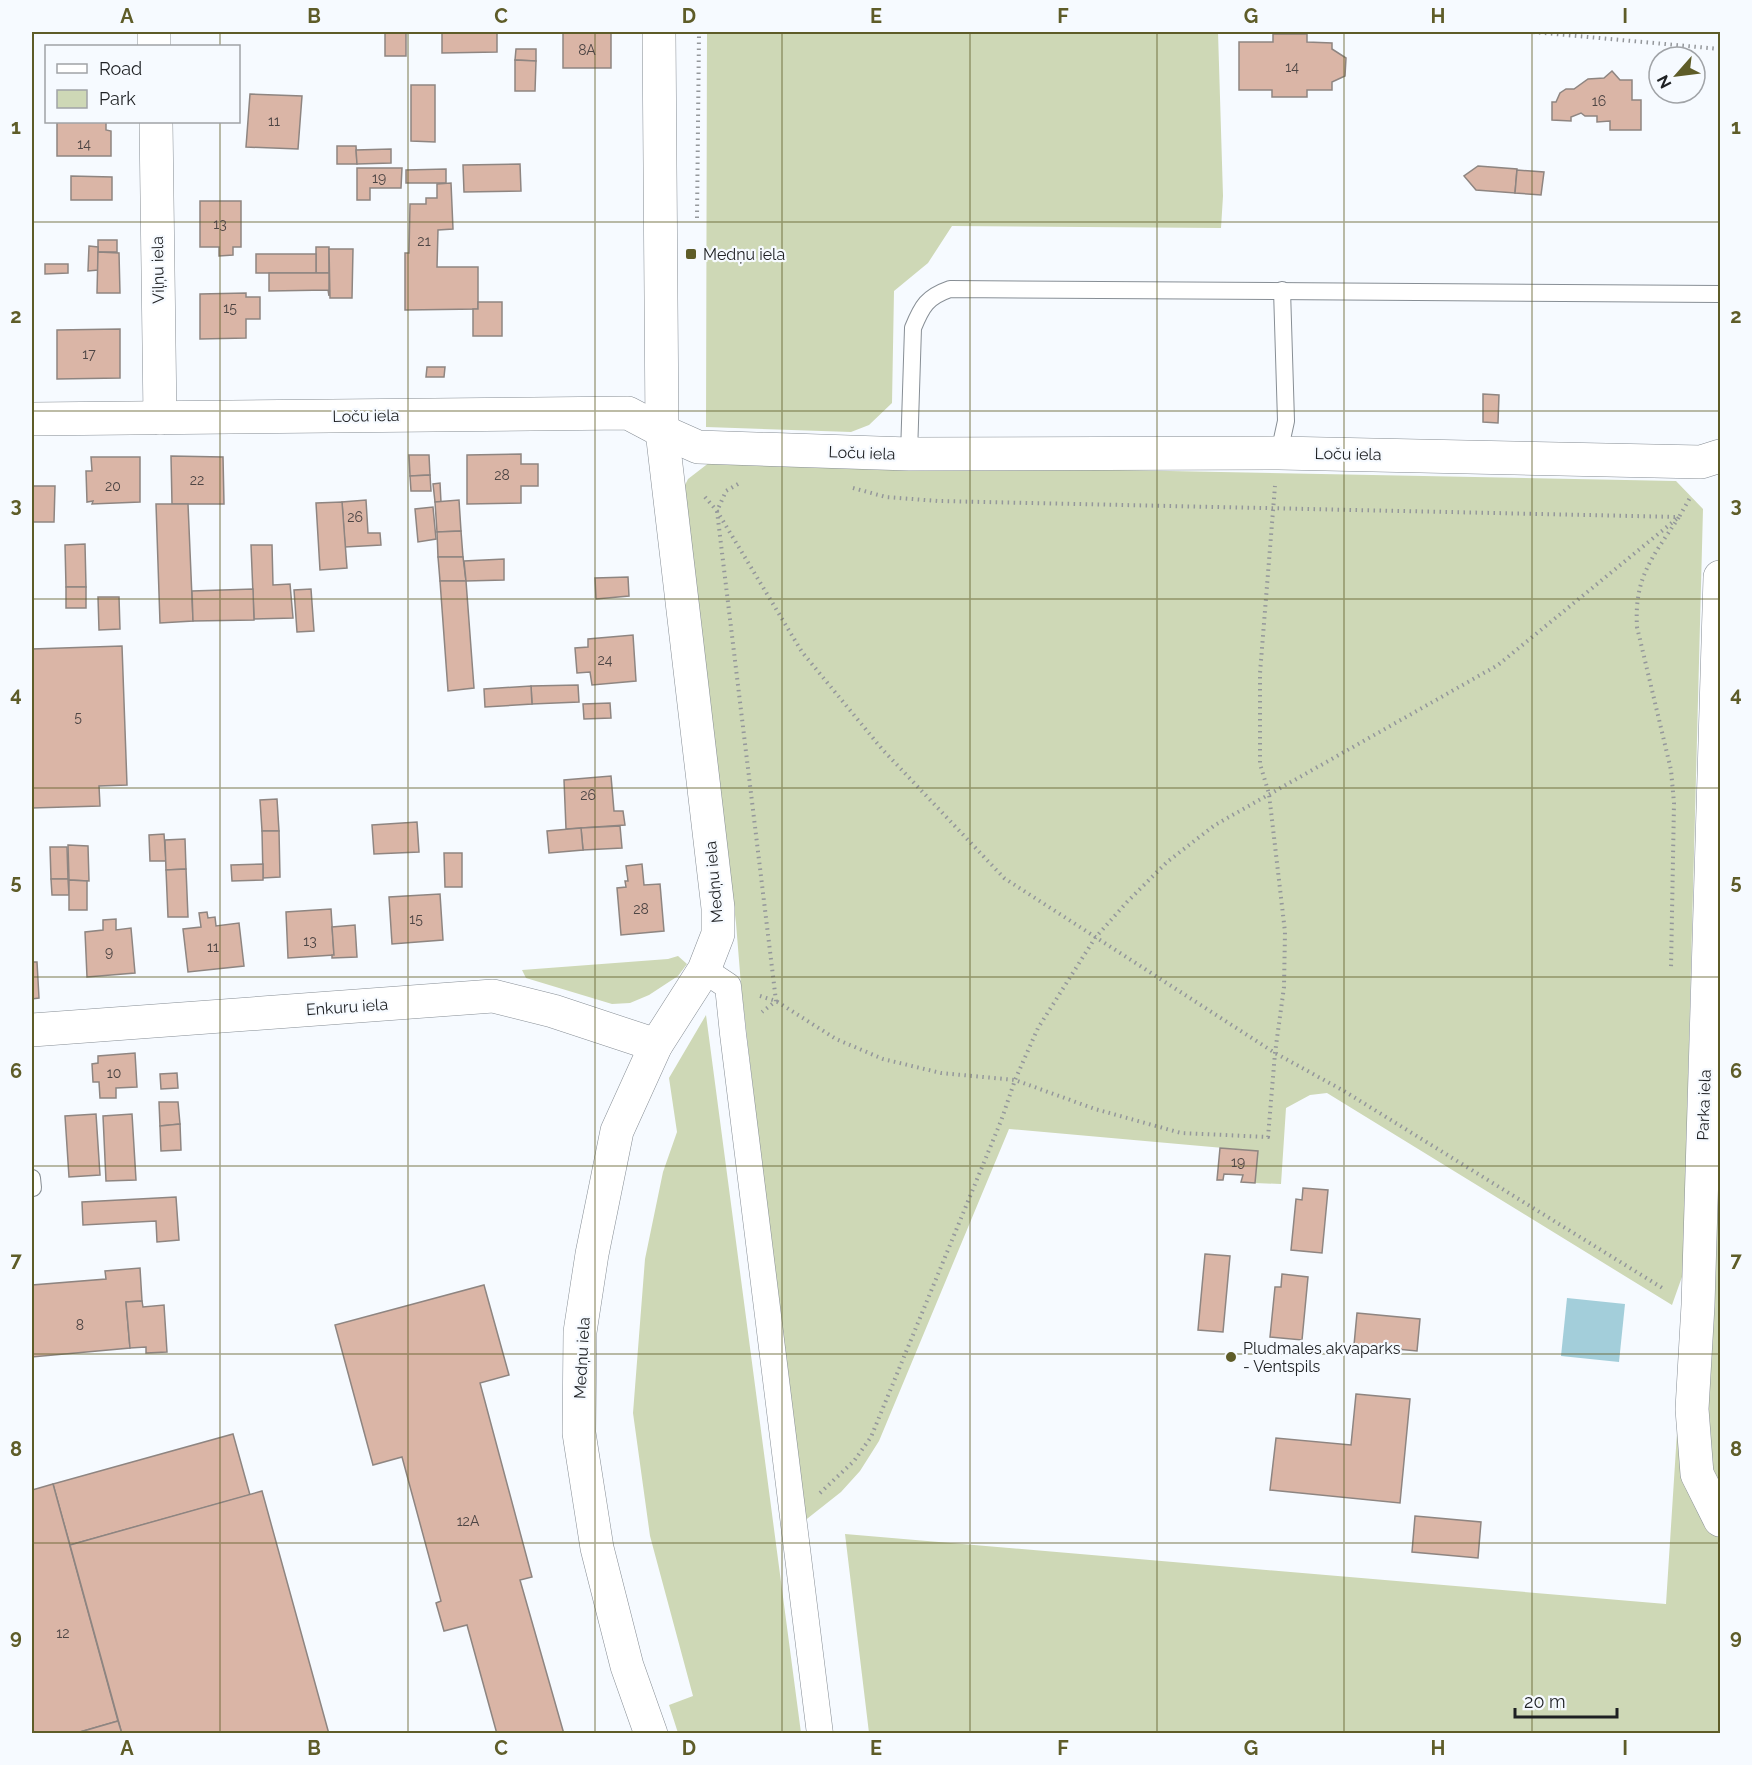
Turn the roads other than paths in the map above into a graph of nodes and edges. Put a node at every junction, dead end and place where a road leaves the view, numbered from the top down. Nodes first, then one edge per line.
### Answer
1 (659, 32) edge
2 (156, 123) edge
3 (1282, 290) junction
4 (1720, 294) edge
5 (160, 418) junction
6 (32, 419) edge
7 (663, 431) junction
8 (1279, 453) junction
9 (909, 454) junction
10 (1705, 470) edge
11 (1720, 577) edge
12 (716, 978) junction
13 (32, 1030) edge
14 (656, 1045) junction
15 (1720, 1520) edge
16 (651, 1734) edge
17 (820, 1734) edge

1 - 7 street, Medņu iela
2 - 5 street, Viļņu iela
3 - 4 lane
3 - 8 lane
3 - 9 lane
5 - 6 street, Loču iela
5 - 7 street, Loču iela
7 - 9 street, Loču iela
7 - 12 street, Medņu iela
8 - 9 street, Loču iela
8 - 10 street, Loču iela
11 - 15 street, Parka iela
12 - 14 street, Medņu iela
12 - 17 street
13 - 14 street, Enkuru iela
14 - 16 street, Medņu iela

